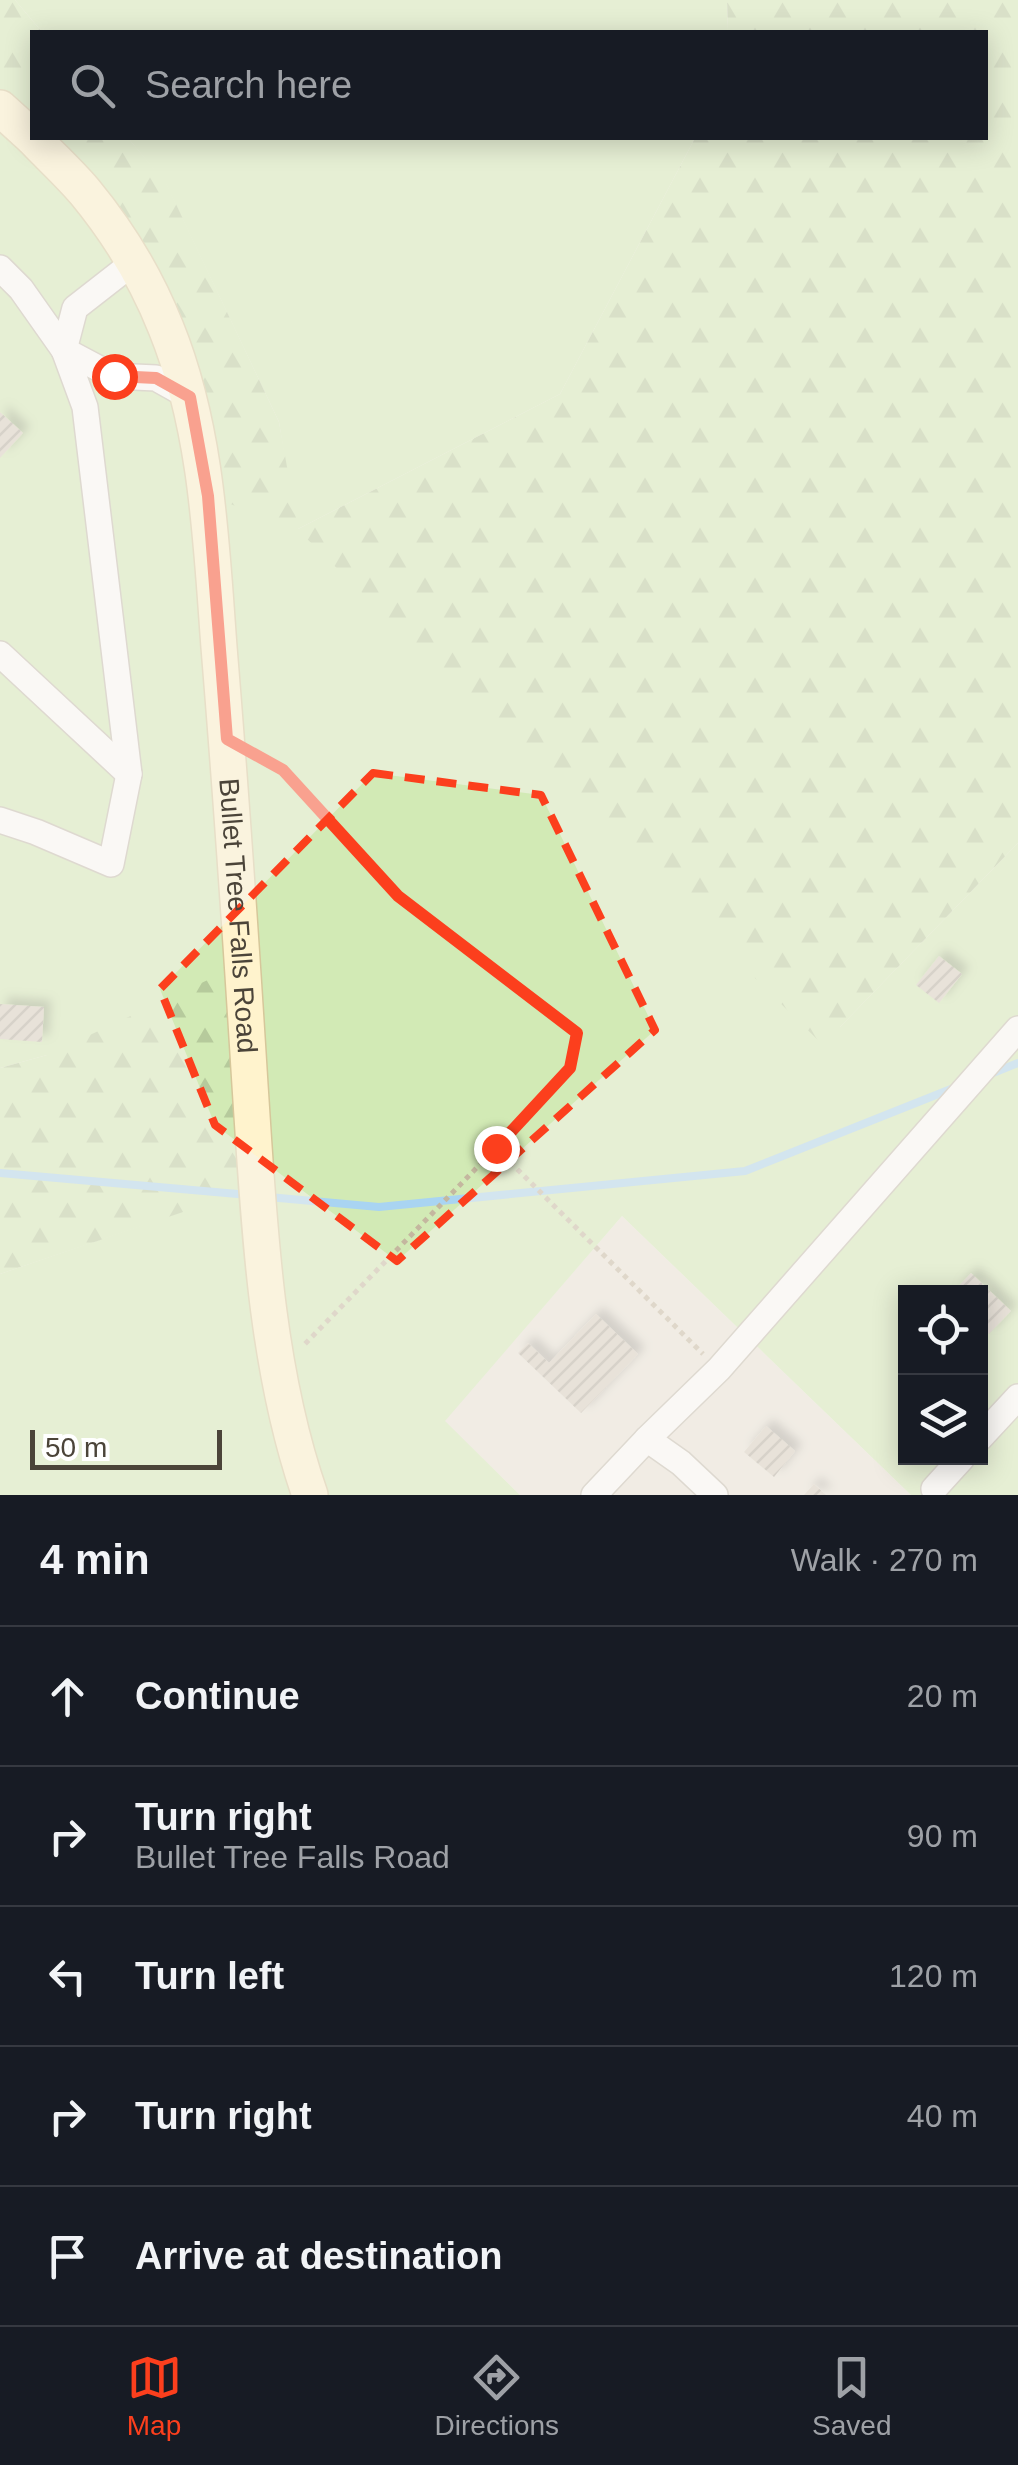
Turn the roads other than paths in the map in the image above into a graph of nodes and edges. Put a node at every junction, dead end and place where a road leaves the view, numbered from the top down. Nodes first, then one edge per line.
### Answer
1 (0, 108) edge
2 (30, 134) edge
3 (36, 140) edge
4 (134, 262) junction
5 (0, 268) edge
6 (64, 350) junction
7 (190, 397) junction
8 (0, 654) edge
9 (129, 774) junction
10 (0, 820) edge
11 (1015, 1037) edge
12 (1018, 1397) edge
13 (988, 1429) edge
14 (646, 1439) junction
15 (956, 1465) edge
16 (934, 1489) dead end
17 (310, 1495) edge
18 (594, 1495) edge
19 (715, 1495) edge

1 - 2 main road, Bullet Tree Falls Road
3 - 4 main road, Bullet Tree Falls Road
4 - 6 street
4 - 7 main road, Bullet Tree Falls Road
5 - 6 street
6 - 7 street
6 - 9 street
7 - 17 main road, Bullet Tree Falls Road
8 - 9 street
9 - 10 street
11 - 14 street
12 - 13 street
14 - 18 street
14 - 19 street
15 - 16 street

